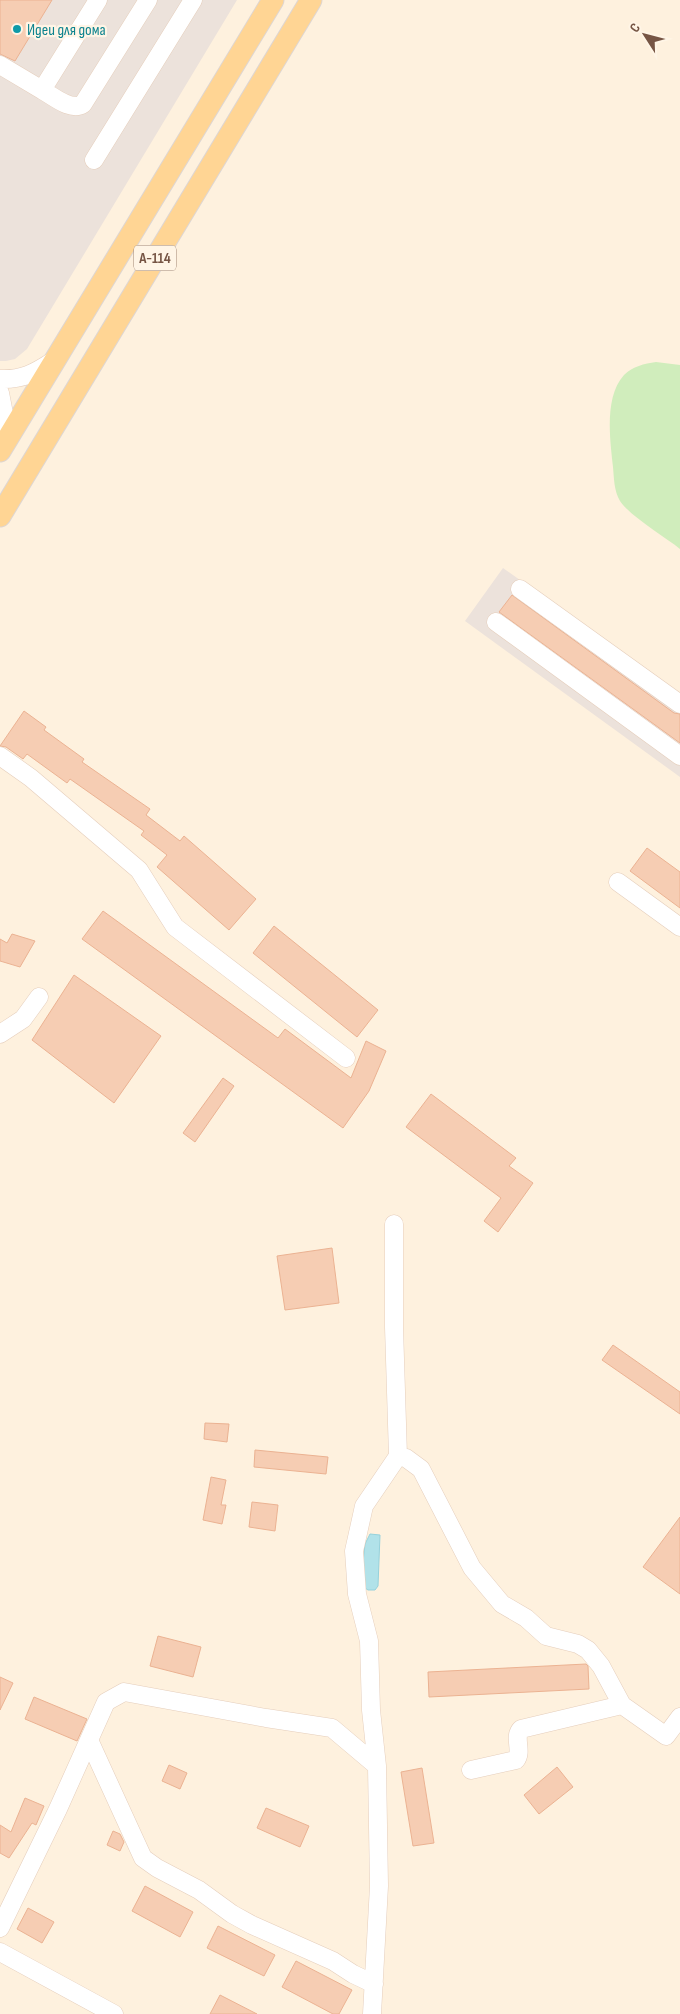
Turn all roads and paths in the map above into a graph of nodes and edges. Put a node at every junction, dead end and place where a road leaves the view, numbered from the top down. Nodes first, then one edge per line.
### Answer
1 (98, 0) edge
2 (148, 0) edge
3 (193, 0) edge
4 (273, 0) edge
5 (311, 0) edge
6 (0, 66) edge
7 (42, 90) junction
8 (94, 160) dead end
9 (53, 361) junction
10 (0, 379) edge
11 (0, 393) edge
12 (0, 451) edge
13 (0, 516) edge
14 (520, 589) dead end
15 (496, 622) dead end
16 (680, 704) edge
17 (0, 756) edge
18 (680, 756) edge
19 (618, 882) dead end
20 (680, 927) edge
21 (39, 997) dead end
22 (0, 1034) edge
23 (346, 1058) dead end
24 (394, 1224) dead end
25 (398, 1456) junction
26 (622, 1706) junction
27 (680, 1717) edge
28 (89, 1740) junction
29 (377, 1766) junction
30 (472, 1770) dead end
31 (0, 1928) edge
32 (0, 1952) edge
33 (374, 1984) junction
34 (114, 2014) edge
35 (372, 2014) edge

1 - 7 street
2 - 7 street
3 - 8 street
4 - 9 main road, А-114
5 - 13 main road, А-114
6 - 7 street
9 - 10 street
9 - 12 main road, А-114
11 - 12 street
14 - 16 street
15 - 18 street
17 - 23 street
19 - 20 street
21 - 22 street
24 - 25 street
25 - 26 street
25 - 29 street
26 - 27 street
26 - 30 street
28 - 29 street
28 - 31 street
28 - 33 street
29 - 33 street
32 - 34 street
33 - 35 street

